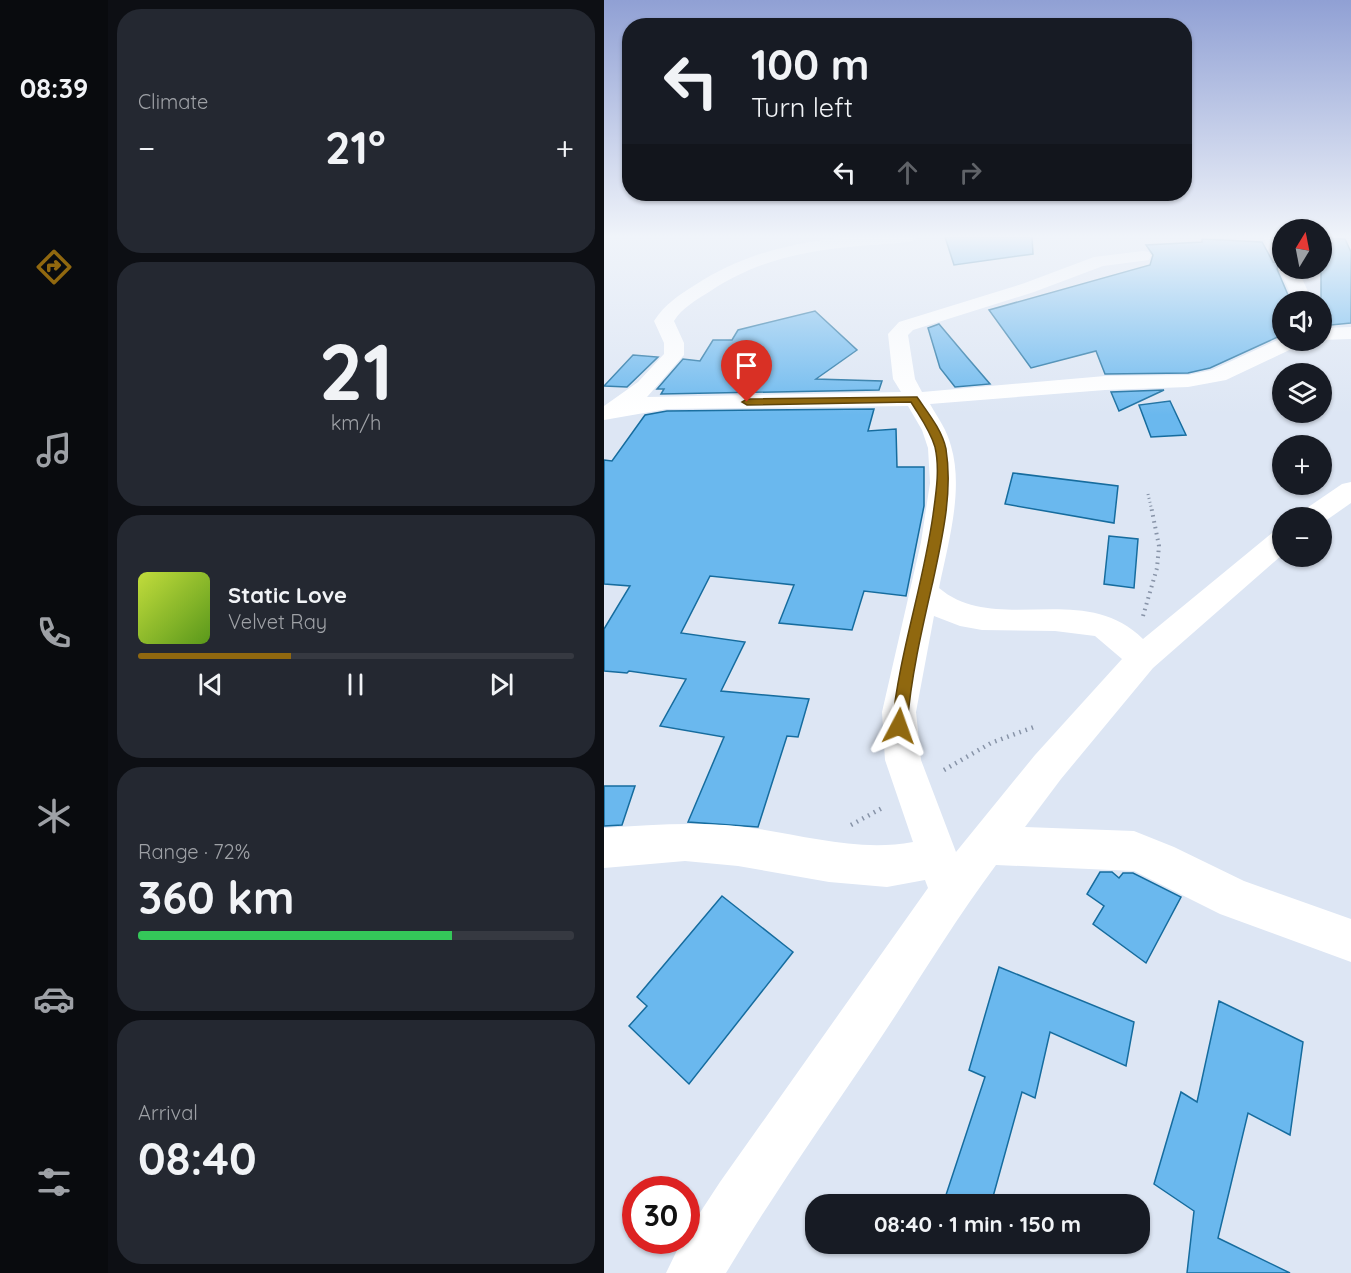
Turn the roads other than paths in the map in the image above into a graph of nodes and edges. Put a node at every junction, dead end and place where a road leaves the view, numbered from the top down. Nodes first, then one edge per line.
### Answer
1 (692, 296) edge
2 (1001, 296) edge
3 (1272, 350) edge
4 (914, 399) junction
5 (608, 412) edge
6 (1351, 490) edge
7 (1327, 507) edge
8 (1272, 548) edge
9 (923, 591) junction
10 (1136, 653) junction
11 (987, 845) junction
12 (604, 848) edge
13 (944, 875) junction
14 (1351, 941) edge
15 (694, 1273) edge

1 - 5 street
2 - 4 street
3 - 4 street
4 - 5 street
4 - 9 street
6 - 7 street
8 - 10 street
9 - 10 street
9 - 13 street
10 - 11 street
11 - 13 street
11 - 14 street
12 - 13 street
13 - 15 street

